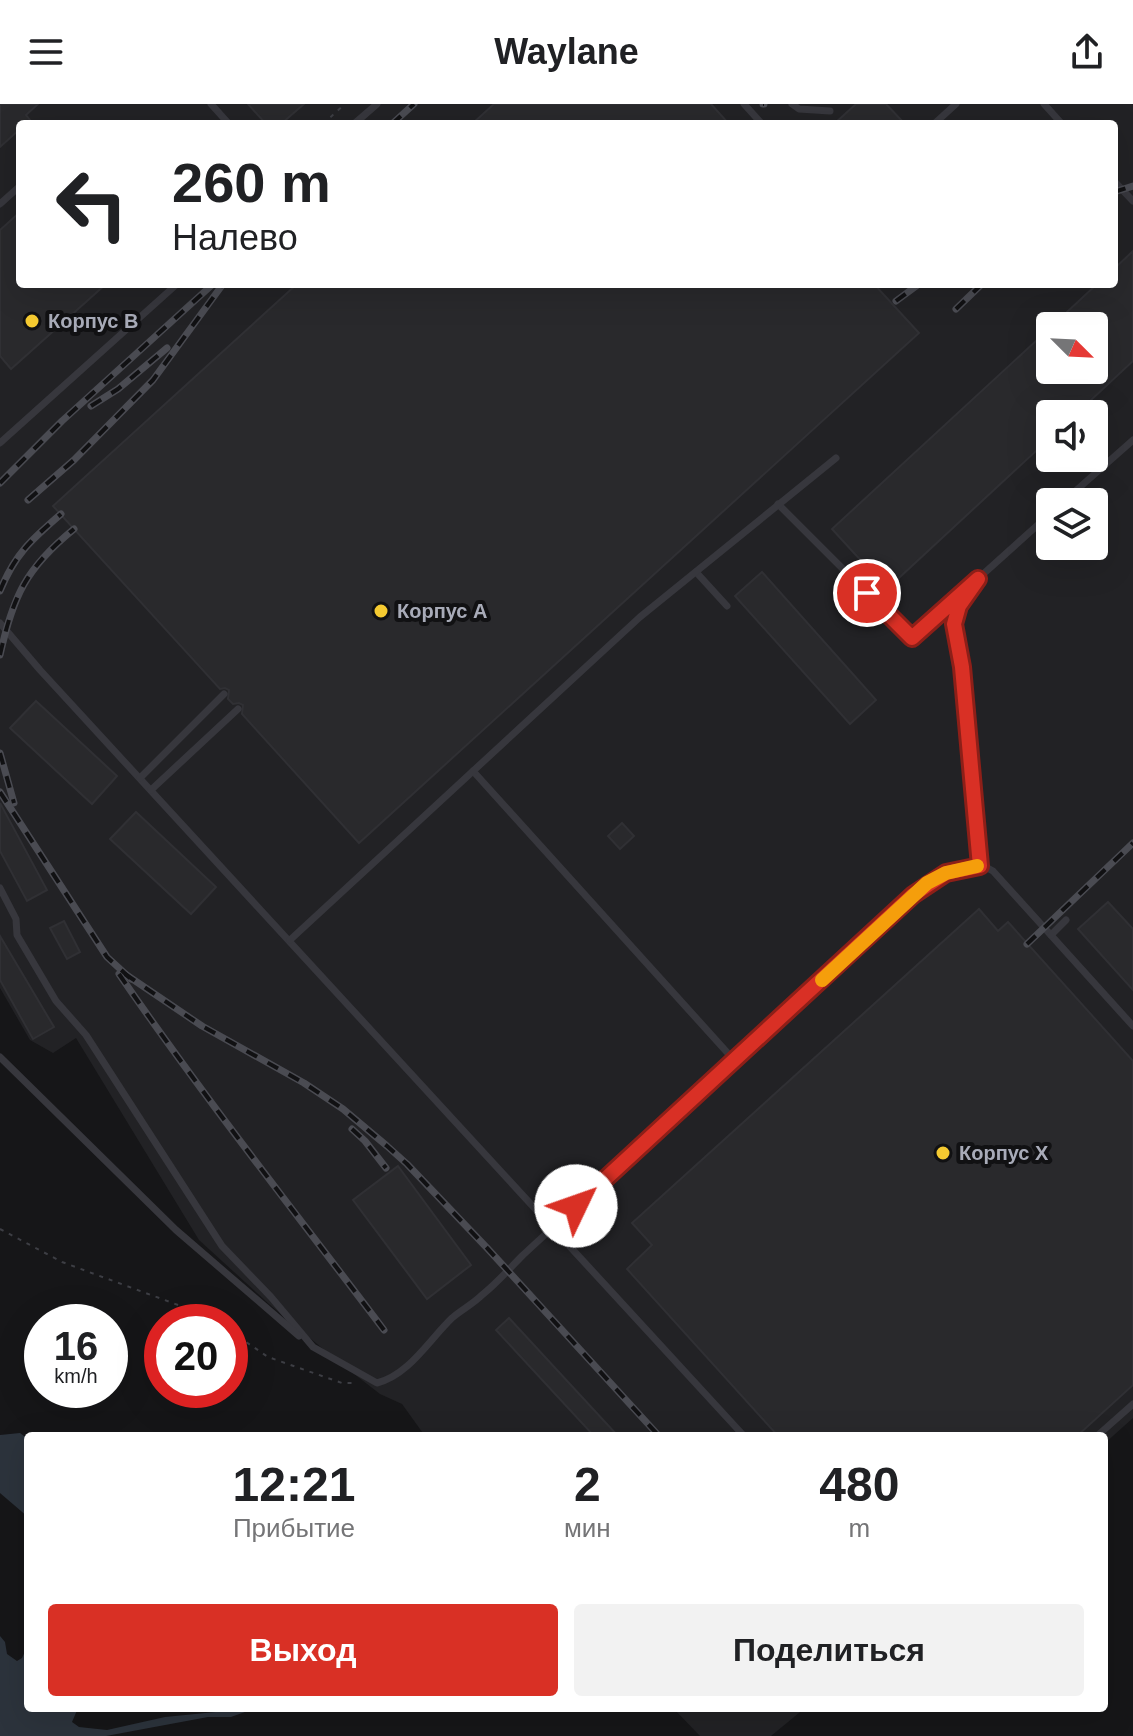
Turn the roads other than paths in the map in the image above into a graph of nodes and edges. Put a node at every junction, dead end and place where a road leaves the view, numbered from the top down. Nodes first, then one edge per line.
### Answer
1 (211, 104) edge
2 (377, 104) edge
3 (744, 104) edge
4 (792, 104) edge
5 (956, 104) edge
6 (1044, 104) edge
7 (830, 111) dead end
8 (225, 120) edge
9 (359, 120) edge
10 (758, 120) edge
11 (938, 120) edge
12 (1058, 120) edge
13 (1118, 185) edge
14 (16, 190) edge
15 (1133, 201) edge
16 (0, 204) edge
17 (173, 288) edge
18 (1133, 440) edge
19 (0, 443) edge
20 (836, 458) dead end
21 (1079, 488) edge
22 (778, 504) junction
23 (1036, 527) edge
24 (696, 572) junction
25 (978, 579) junction
26 (727, 606) dead end
27 (0, 623) edge
28 (224, 694) dead end
29 (238, 709) dead end
30 (473, 771) junction
31 (140, 778) junction
32 (151, 790) junction
33 (980, 866) junction
34 (0, 888) edge
35 (1066, 920) dead end
36 (1051, 935) junction
37 (290, 940) junction
38 (1133, 1026) edge
39 (0, 1057) edge
40 (734, 1060) junction
41 (553, 1227) junction
42 (313, 1347) junction
43 (1133, 1404) edge
44 (740, 1432) edge
45 (1102, 1432) edge

1 - 8 lane
2 - 9 lane
3 - 10 lane
4 - 7 lane
5 - 11 lane
6 - 12 lane
13 - 15 lane
14 - 16 lane
17 - 19 lane
18 - 21 lane
20 - 22 lane
22 - 24 lane
22 - 25 lane
23 - 25 lane
24 - 26 lane
24 - 30 lane
25 - 33 lane
27 - 31 lane
28 - 31 lane
29 - 32 lane
30 - 37 lane
30 - 40 lane
31 - 32 lane
32 - 37 lane
33 - 36 lane
33 - 40 lane
34 - 42 lane
35 - 36 lane
36 - 38 lane
37 - 41 lane
39 - 42 lane
40 - 41 lane
41 - 42 lane
41 - 44 lane
43 - 45 lane

